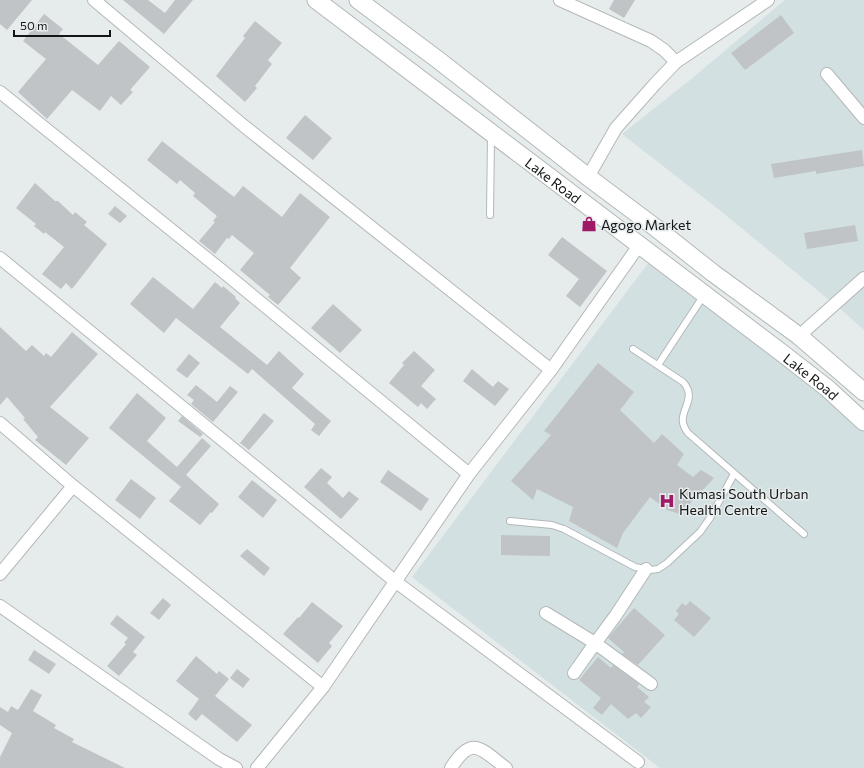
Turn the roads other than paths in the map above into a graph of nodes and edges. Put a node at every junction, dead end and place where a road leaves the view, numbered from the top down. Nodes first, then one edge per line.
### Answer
1 (94, 0) edge
2 (316, 0) edge
3 (358, 0) edge
4 (560, 0) edge
5 (768, 0) edge
6 (676, 62) junction
7 (828, 74) dead end
8 (0, 92) edge
9 (864, 118) edge
10 (491, 132) junction
11 (588, 178) junction
12 (490, 215) dead end
13 (640, 244) junction
14 (0, 258) edge
15 (864, 278) edge
16 (704, 295) junction
17 (799, 336) junction
18 (633, 349) dead end
19 (658, 365) junction
20 (551, 370) junction
21 (864, 392) edge
22 (864, 422) edge
23 (0, 423) edge
24 (469, 474) junction
25 (734, 474) junction
26 (73, 486) junction
27 (510, 521) dead end
28 (804, 534) dead end
29 (646, 570) junction
30 (0, 574) edge
31 (396, 582) junction
32 (0, 606) edge
33 (546, 613) dead end
34 (595, 643) junction
35 (574, 673) dead end
36 (651, 684) dead end
37 (323, 687) junction
38 (638, 762) dead end
39 (217, 763) edge
40 (236, 768) edge
41 (257, 768) edge
42 (451, 768) edge
43 (506, 768) edge

1 - 20 street
2 - 10 main road, Lake Road
3 - 11 main road, Lake Road
4 - 6 street
5 - 6 street
6 - 11 street
7 - 9 street
8 - 24 street
10 - 12 lane
10 - 13 main road, Lake Road
11 - 17 main road, Lake Road
13 - 16 main road, Lake Road
13 - 20 street
14 - 31 street
15 - 17 street
16 - 19 lane
16 - 22 main road, Lake Road
17 - 21 main road, Lake Road
18 - 19 lane
19 - 25 lane
20 - 24 street
23 - 26 street
24 - 31 street
25 - 28 lane
25 - 29 lane
26 - 30 street
26 - 37 street
27 - 29 lane
29 - 34 street
31 - 37 street
31 - 38 street
32 - 39 street
33 - 34 street
34 - 35 street
34 - 36 street
37 - 41 street
39 - 40 street
42 - 43 street

